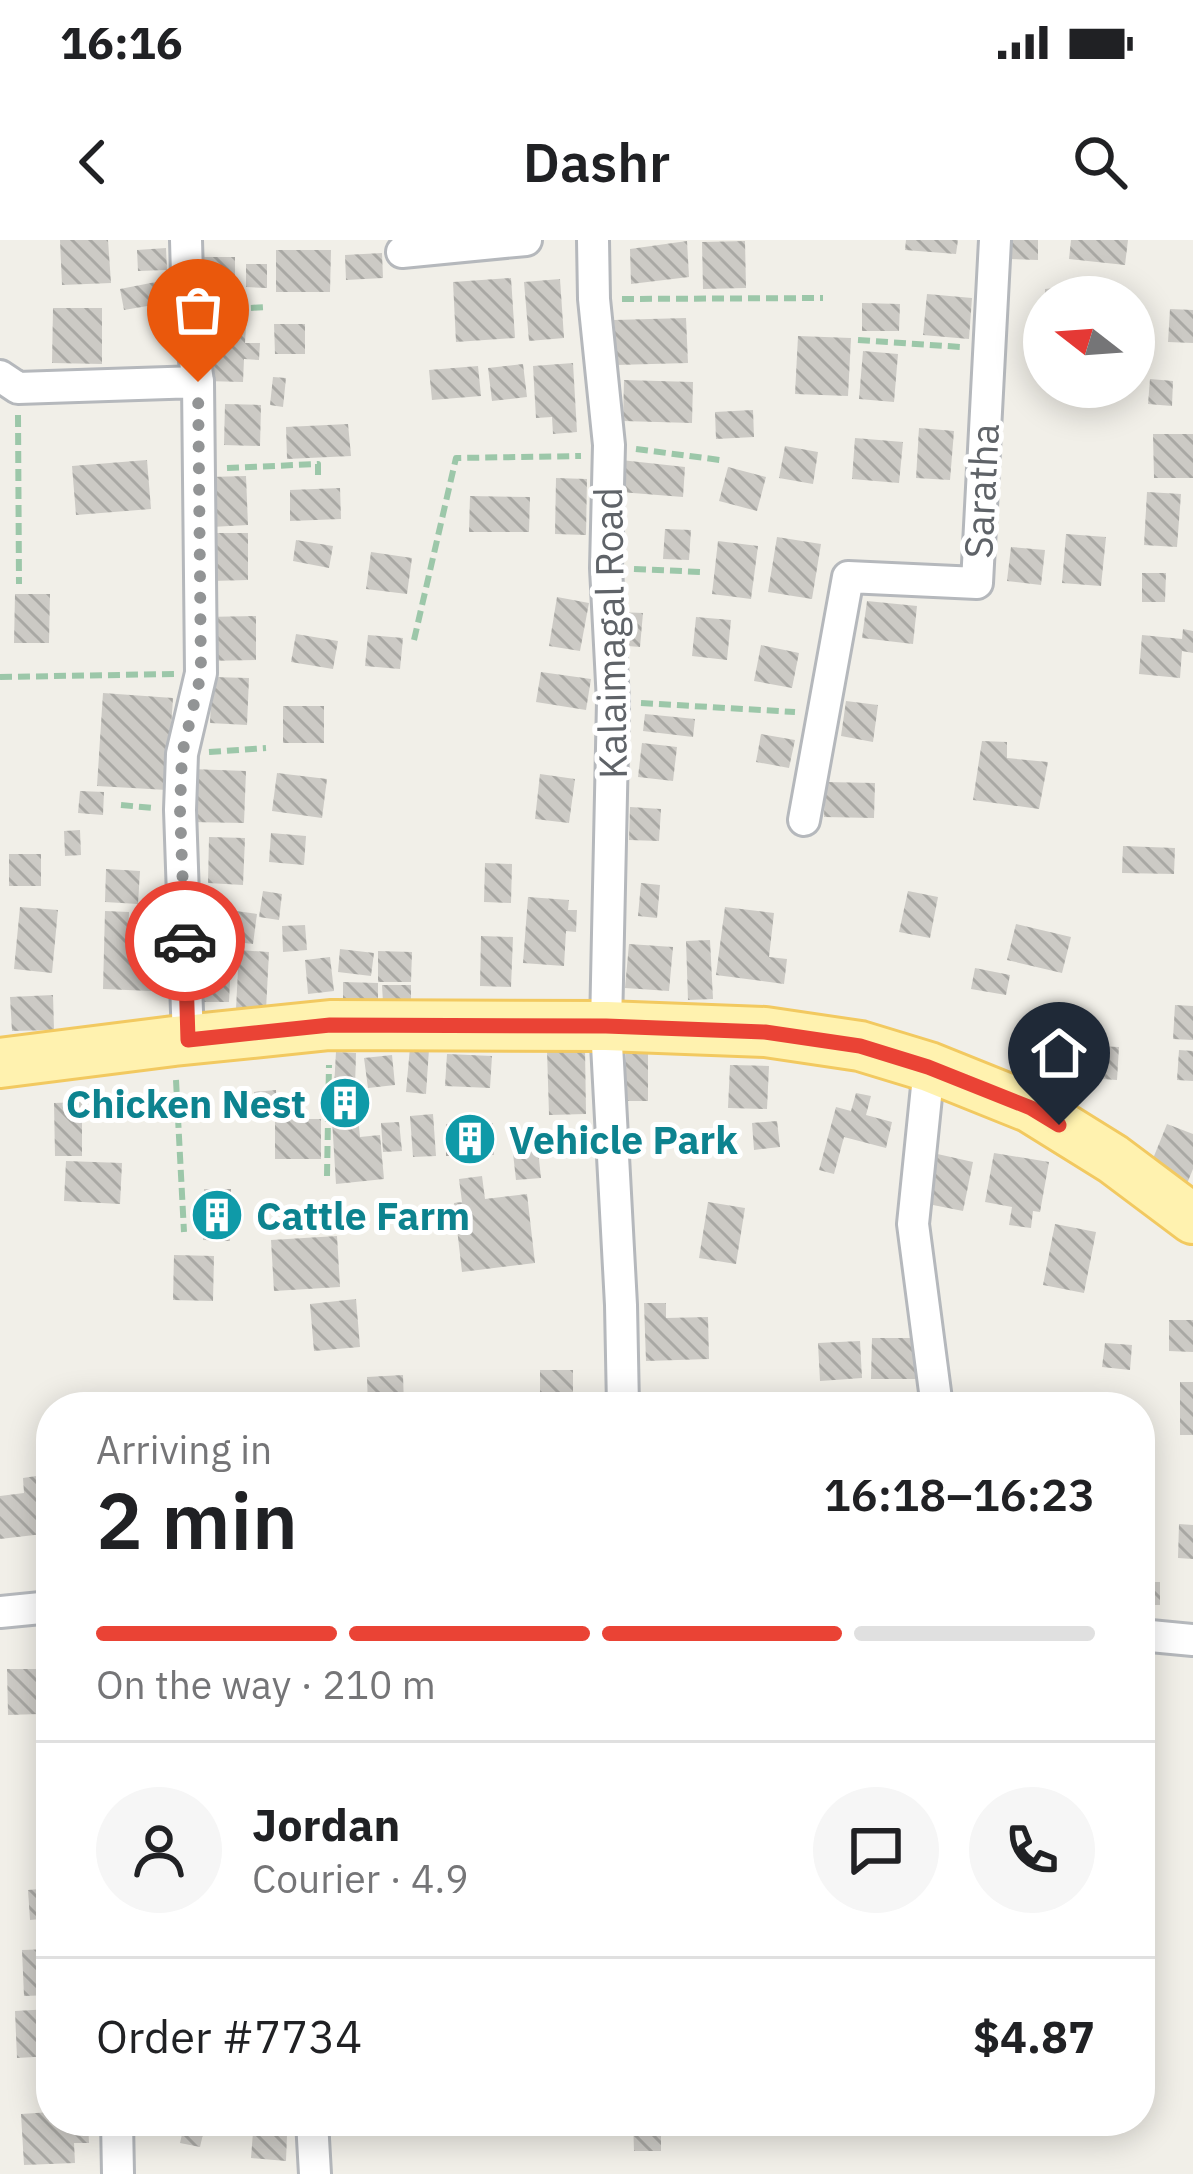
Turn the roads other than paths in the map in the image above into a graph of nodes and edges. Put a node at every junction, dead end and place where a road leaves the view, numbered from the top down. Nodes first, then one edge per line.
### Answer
1 (186, 240) edge
2 (526, 240) edge
3 (592, 240) edge
4 (995, 240) edge
5 (402, 252) dead end
6 (9, 382) edge
7 (198, 382) junction
8 (804, 820) dead end
9 (606, 1026) junction
10 (181, 1040) junction
11 (0, 1063) edge
12 (928, 1067) junction
13 (1193, 1219) edge
14 (623, 1392) edge
15 (935, 1392) edge
16 (36, 1608) edge
17 (0, 1612) edge
18 (1155, 1636) edge
19 (1193, 1640) edge
20 (117, 2136) edge
21 (313, 2136) edge
22 (118, 2174) edge
23 (315, 2174) edge

1 - 7 street
2 - 5 street
3 - 9 street, Kalaimagal Road
4 - 8 street, Saratha
6 - 7 street
7 - 10 street
9 - 10 main road
9 - 12 main road
9 - 14 street, Kalaimagal Road
10 - 11 main road
12 - 13 main road
12 - 15 street
16 - 17 street
18 - 19 street
20 - 22 street
21 - 23 street

